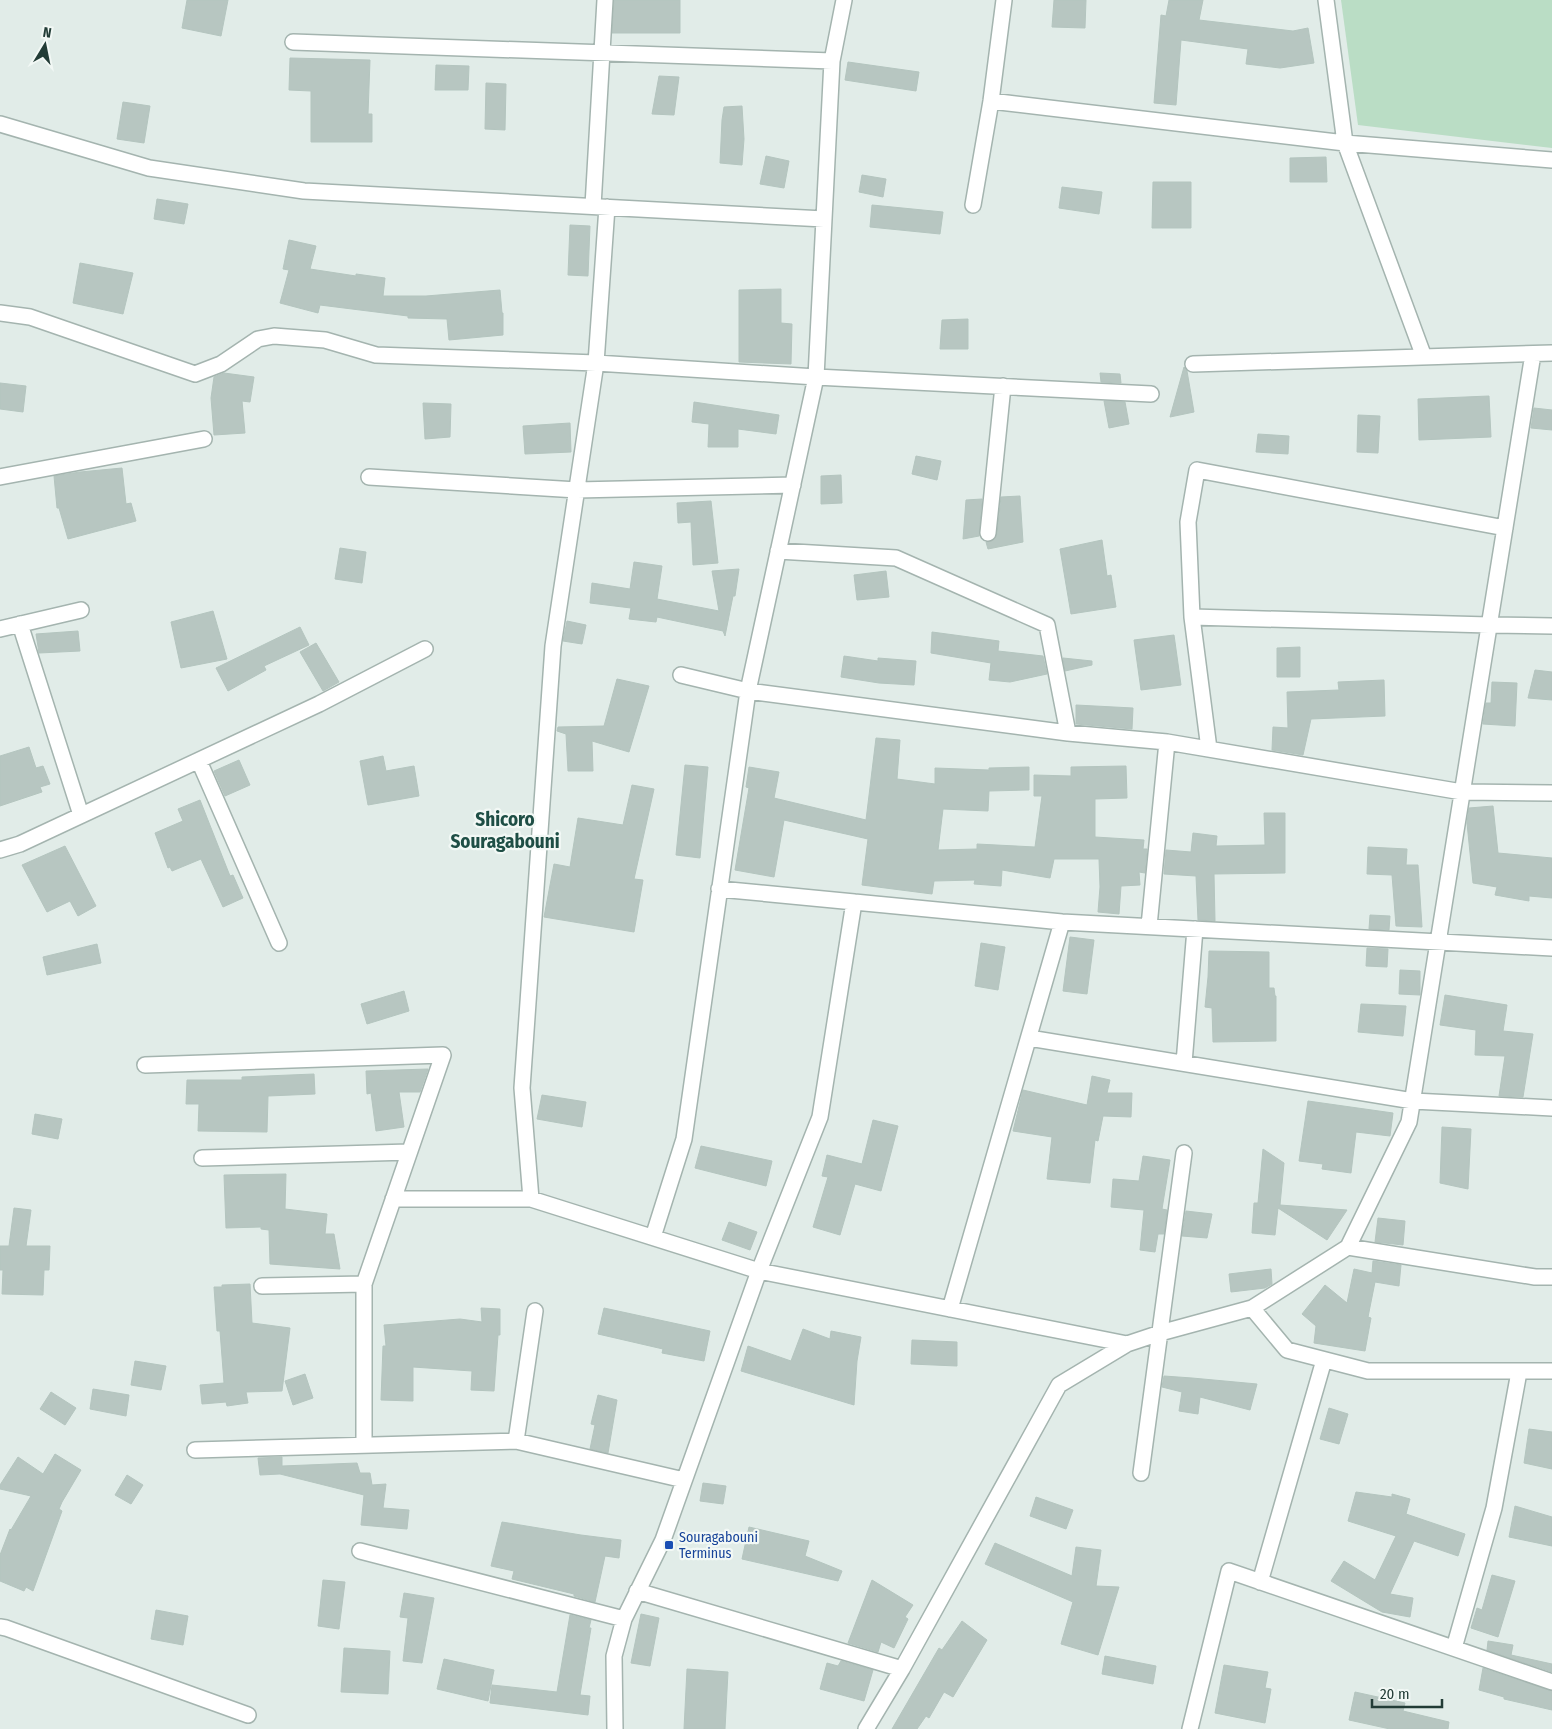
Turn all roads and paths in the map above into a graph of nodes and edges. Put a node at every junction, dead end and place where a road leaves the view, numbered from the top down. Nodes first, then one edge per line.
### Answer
1 (605, 0) edge
2 (844, 0) edge
3 (1004, 0) edge
4 (1326, 0) edge
5 (293, 42) dead end
6 (602, 53) junction
7 (832, 61) junction
8 (991, 101) junction
9 (0, 124) edge
10 (1344, 143) junction
11 (1552, 160) edge
12 (973, 205) dead end
13 (600, 207) junction
14 (824, 219) junction
15 (0, 313) edge
16 (1552, 353) edge
17 (1533, 354) junction
18 (1424, 357) junction
19 (596, 363) junction
20 (1193, 364) dead end
21 (816, 377) junction
22 (1003, 386) junction
23 (1152, 394) dead end
24 (204, 439) dead end
25 (0, 477) edge
26 (370, 477) dead end
27 (793, 485) junction
28 (577, 490) junction
29 (1505, 528) junction
30 (988, 533) dead end
31 (778, 551) junction
32 (81, 610) dead end
33 (1192, 617) junction
34 (20, 624) junction
35 (1489, 626) junction
36 (1552, 626) edge
37 (0, 629) edge
38 (426, 649) dead end
39 (682, 675) dead end
40 (748, 692) junction
41 (1068, 733) junction
42 (1167, 742) junction
43 (1210, 749) junction
44 (199, 760) junction
45 (1462, 792) junction
46 (1552, 793) edge
47 (81, 815) junction
48 (0, 850) edge
49 (719, 889) junction
50 (854, 902) junction
51 (1062, 922) junction
52 (1149, 926) junction
53 (1195, 929) junction
54 (1438, 942) junction
55 (279, 943) dead end
56 (1552, 948) edge
57 (1029, 1038) junction
58 (1184, 1063) junction
59 (145, 1065) dead end
60 (1412, 1101) junction
61 (1552, 1108) edge
62 (409, 1152) junction
63 (1184, 1153) dead end
64 (202, 1158) dead end
65 (392, 1199) junction
66 (531, 1199) junction
67 (653, 1237) junction
68 (1348, 1247) junction
69 (759, 1271) junction
70 (1552, 1277) edge
71 (364, 1284) junction
72 (262, 1286) dead end
73 (1252, 1308) junction
74 (950, 1309) junction
75 (534, 1311) dead end
76 (1160, 1333) junction
77 (1127, 1344) junction
78 (1324, 1360) junction
79 (1519, 1372) junction
80 (1552, 1372) edge
81 (516, 1441) junction
82 (364, 1445) junction
83 (196, 1450) dead end
84 (1141, 1473) dead end
85 (684, 1480) junction
86 (360, 1550) dead end
87 (1260, 1582) junction
88 (638, 1591) junction
89 (624, 1619) junction
90 (0, 1627) edge
91 (1454, 1648) junction
92 (902, 1668) junction
93 (1552, 1682) edge
94 (248, 1715) dead end
95 (615, 1729) edge
96 (866, 1729) edge
97 (1190, 1729) edge

1 - 6 street
2 - 7 street
3 - 8 street
4 - 10 street
5 - 6 street
6 - 7 street
6 - 13 street
7 - 14 street
8 - 10 street
8 - 12 street
9 - 13 street
10 - 11 street
10 - 18 street
13 - 14 street
13 - 19 street
14 - 21 street
15 - 19 street
16 - 17 street
17 - 18 street
17 - 29 street
18 - 20 street
19 - 21 street
19 - 28 street
21 - 22 street
21 - 27 street
22 - 23 street
22 - 30 street
24 - 25 street
26 - 28 street
27 - 28 street
27 - 31 street
28 - 66 street
29 - 33 street
29 - 35 street
31 - 40 street
31 - 41 street
32 - 34 street
33 - 35 street
33 - 43 street
34 - 37 street
34 - 47 street
35 - 36 street
35 - 45 street
38 - 44 street
39 - 40 street
40 - 41 street
40 - 49 street
41 - 42 street
42 - 43 street
42 - 52 street
43 - 45 street
44 - 47 street
44 - 55 street
45 - 46 street
45 - 54 street
47 - 48 street
49 - 50 street
49 - 67 street
50 - 51 street
50 - 69 street
51 - 52 street
51 - 57 street
52 - 53 street
53 - 54 street
53 - 58 street
54 - 56 street
54 - 60 street
57 - 58 street
57 - 74 street
58 - 60 street
59 - 62 street
60 - 61 street
60 - 68 street
62 - 64 street
62 - 65 street
63 - 76 street
65 - 66 street
65 - 71 street
66 - 67 street
67 - 69 street
68 - 70 street
68 - 73 street
69 - 74 street
69 - 85 street
71 - 72 street
71 - 82 street
73 - 76 street
73 - 78 street
74 - 77 street
75 - 81 street
76 - 77 street
76 - 84 street
77 - 92 street
78 - 79 street
78 - 87 street
79 - 80 street
79 - 91 street
81 - 82 street
81 - 85 street
82 - 83 street
85 - 88 street
86 - 89 street
87 - 91 street
87 - 97 street
88 - 89 street
88 - 92 street
89 - 95 street
90 - 94 street
91 - 93 street
92 - 96 street

